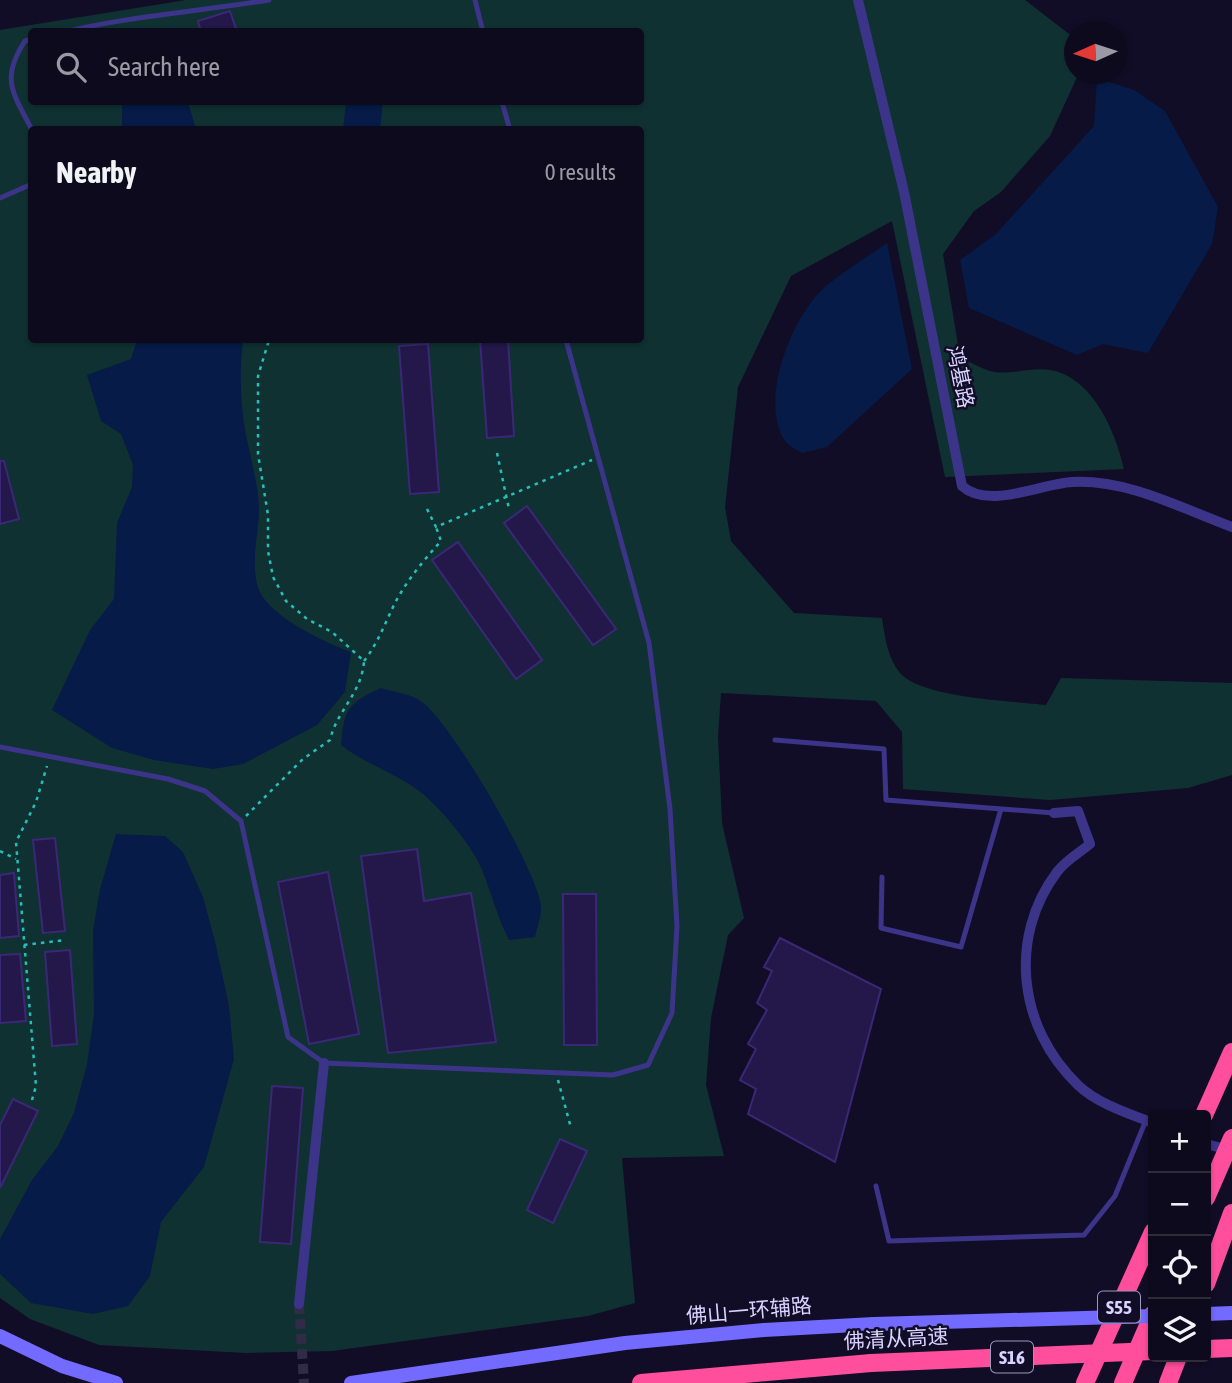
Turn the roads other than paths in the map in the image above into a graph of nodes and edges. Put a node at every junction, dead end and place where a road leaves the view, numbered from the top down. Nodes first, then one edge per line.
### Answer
1 (269, 0) edge
2 (475, 0) edge
3 (858, 0) edge
4 (80, 28) edge
5 (482, 28) edge
6 (28, 40) edge
7 (503, 105) edge
8 (30, 126) edge
9 (509, 126) edge
10 (28, 186) edge
11 (0, 198) edge
12 (567, 343) edge
13 (1232, 527) edge
14 (775, 740) dead end
15 (0, 747) edge
16 (1001, 809) junction
17 (1054, 813) joint
18 (882, 877) dead end
19 (1232, 1052) edge
20 (324, 1063) junction
21 (1206, 1110) edge
22 (1148, 1122) edge
23 (1148, 1124) edge
24 (1232, 1138) edge
25 (1211, 1145) edge
26 (1232, 1151) edge
27 (876, 1186) dead end
28 (1211, 1186) edge
29 (1232, 1213) edge
30 (1151, 1236) edge
31 (1211, 1270) edge
32 (299, 1304) tunnel mouth
33 (1232, 1313) edge
34 (1211, 1314) edge
35 (1148, 1315) edge
36 (1148, 1326) edge
37 (0, 1336) edge
38 (1232, 1348) edge
39 (1211, 1349) edge
40 (1148, 1351) edge
41 (1176, 1362) edge
42 (116, 1383) edge
43 (351, 1383) edge
44 (641, 1383) edge
45 (1084, 1383) edge
46 (1123, 1383) edge
47 (1168, 1383) edge

1 - 4 lane
2 - 5 lane
3 - 13 street, 鸿基路
6 - 8 lane
7 - 9 lane
10 - 11 lane
12 - 20 lane
14 - 16 lane
15 - 20 lane
16 - 17 lane
16 - 18 lane
17 - 22 street
19 - 21 highway
20 - 32 street
23 - 27 lane
24 - 28 highway, bridge
25 - 26 street
29 - 31 highway
30 - 45 highway, S55
33 - 34 main road
35 - 43 main road, 佛山一环辅路, bridge
36 - 46 highway, S55
37 - 42 main road
38 - 39 highway
40 - 44 highway, 佛清从高速 / S16, bridge
41 - 47 highway

